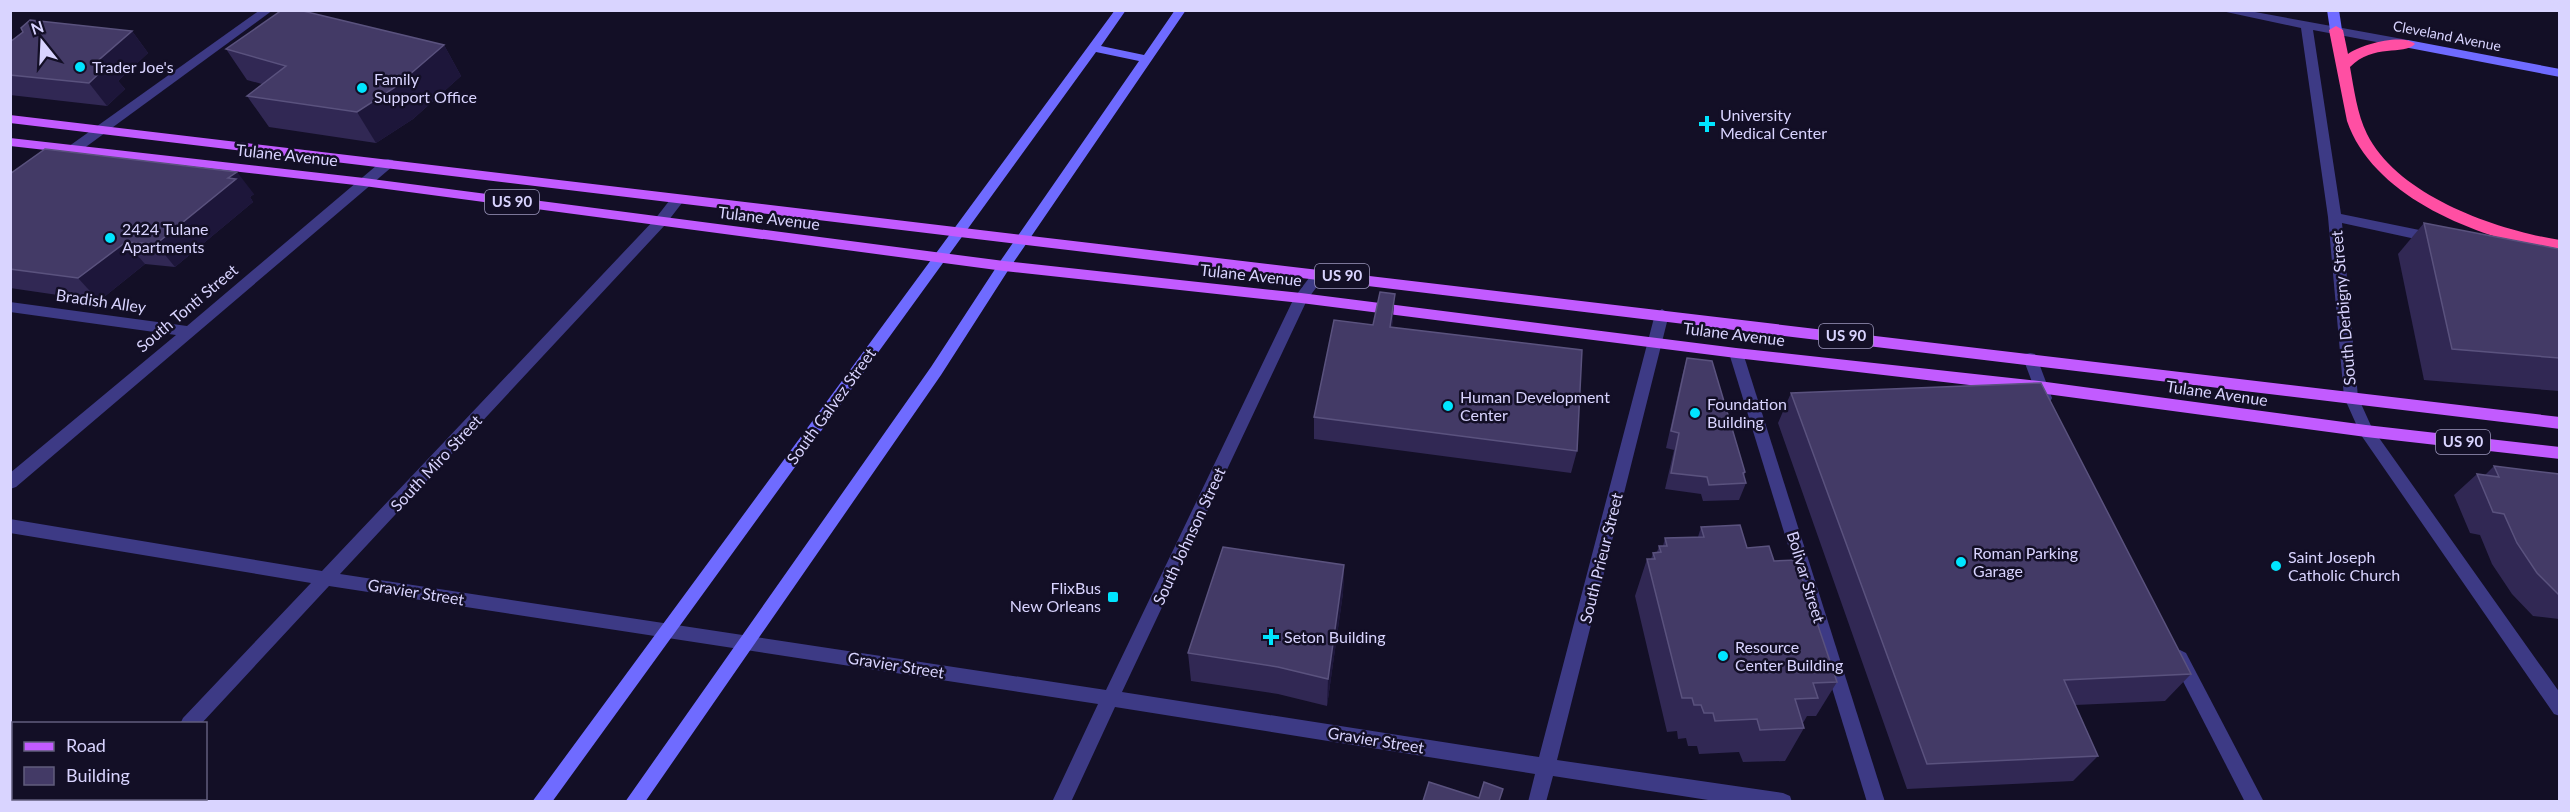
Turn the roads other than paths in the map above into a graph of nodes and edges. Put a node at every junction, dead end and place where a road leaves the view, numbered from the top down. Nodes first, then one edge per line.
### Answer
1 (268, 10) edge
2 (1121, 10) edge
3 (1181, 10) edge
4 (2222, 10) edge
5 (2332, 10) edge
6 (2307, 26) junction
7 (2336, 30) junction
8 (2408, 44) junction
9 (1093, 48) junction
10 (1146, 59) junction
11 (2344, 65) junction
12 (2559, 73) edge
13 (10, 119) edge
14 (100, 131) junction
15 (10, 142) edge
16 (74, 150) junction
17 (388, 163) junction
18 (52, 166) edge
19 (364, 182) junction
20 (678, 199) junction
21 (2335, 217) junction
22 (660, 222) junction
23 (958, 232) junction
24 (1022, 240) junction
25 (2452, 242) edge
26 (2559, 246) edge
27 (938, 258) junction
28 (1004, 266) junction
29 (1320, 273) junction
30 (1301, 298) junction
31 (10, 307) edge
32 (1662, 315) junction
33 (188, 331) junction
34 (1656, 342) junction
35 (1736, 353) junction
36 (2030, 358) junction
37 (2039, 387) junction
38 (2350, 396) junction
39 (2055, 417) edge
40 (2559, 423) edge
41 (2366, 431) junction
42 (2559, 453) edge
43 (10, 483) edge
44 (10, 526) edge
45 (328, 579) junction
46 (667, 631) junction
47 (746, 640) junction
48 (2172, 643) edge
49 (1112, 698) junction
50 (2559, 708) edge
51 (190, 722) edge
52 (1547, 767) junction
53 (541, 801) edge
54 (634, 801) edge
55 (1061, 801) edge
56 (1537, 801) edge
57 (1782, 801) edge
58 (1876, 801) edge
59 (2255, 801) edge

1 - 14 street
2 - 9 street, South Galvez Street
3 - 10 street
4 - 6 street, Cleveland Avenue
5 - 7 street
6 - 7 street, Cleveland Avenue
6 - 21 street, South Derbigny Street
7 - 8 street, Cleveland Avenue
7 - 11 highway
8 - 11 highway
8 - 12 street, Cleveland Avenue
9 - 10 street
9 - 23 street, South Galvez Street
10 - 24 street
11 - 26 highway
13 - 14 main road, Tulane Avenue / US 90
14 - 16 street
14 - 17 main road, Tulane Avenue / US 90
15 - 16 main road, Tulane Avenue / US 90
16 - 18 street
16 - 19 main road, Tulane Avenue / US 90
17 - 19 street, South Tonti Street
17 - 20 main road, Tulane Avenue / US 90
19 - 22 main road, Tulane Avenue / US 90
19 - 33 street, South Tonti Street
20 - 22 street, South Miro Street
20 - 23 main road, Tulane Avenue / US 90
21 - 25 street
21 - 38 street, South Derbigny Street
22 - 27 main road, Tulane Avenue / US 90
22 - 45 street, South Miro Street
23 - 24 main road, Tulane Avenue / US 90
23 - 27 street, South Galvez Street
24 - 28 street
24 - 29 main road, Tulane Avenue / US 90
27 - 28 main road, Tulane Avenue / US 90
27 - 46 street, South Galvez Street
28 - 30 main road, Tulane Avenue / US 90
28 - 47 street
29 - 30 street, South Johnson Street
29 - 32 main road, Tulane Avenue / US 90
30 - 34 main road, Tulane Avenue / US 90
30 - 49 street, South Johnson Street
31 - 33 street, Bradish Alley
32 - 34 street, South Prieur Street
32 - 36 main road, Tulane Avenue / US 90
33 - 43 street, South Tonti Street
34 - 35 main road, Tulane Avenue / US 90
34 - 52 street, South Prieur Street
35 - 37 main road, Tulane Avenue / US 90
35 - 58 street, Bolivar Street
36 - 37 street
36 - 38 main road, Tulane Avenue / US 90
37 - 39 street
37 - 41 main road, Tulane Avenue / US 90
38 - 40 main road, Tulane Avenue / US 90
38 - 41 street, South Derbigny Street
41 - 42 main road, Tulane Avenue / US 90
41 - 50 street, South Derbigny Street
44 - 45 street, Gravier Street
45 - 46 street, Gravier Street
45 - 51 street, South Miro Street
46 - 47 street, Gravier Street
46 - 53 street, South Galvez Street
47 - 49 street, Gravier Street
47 - 54 street
48 - 59 street
49 - 52 street, Gravier Street
49 - 55 street, South Johnson Street
52 - 56 street, South Prieur Street
52 - 57 street, Gravier Street

